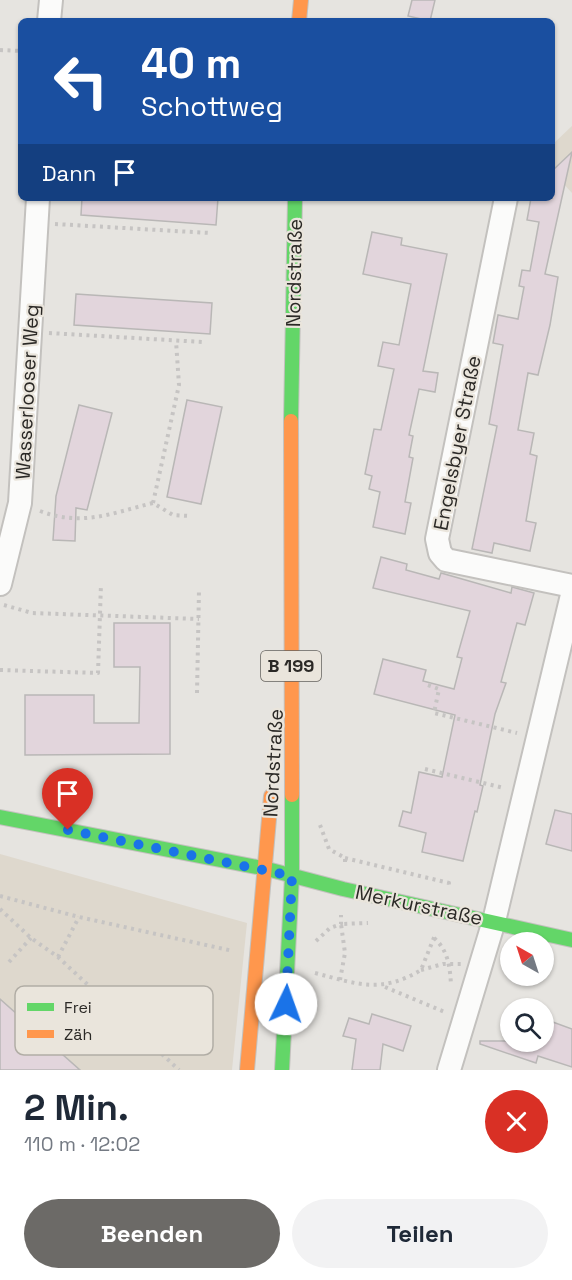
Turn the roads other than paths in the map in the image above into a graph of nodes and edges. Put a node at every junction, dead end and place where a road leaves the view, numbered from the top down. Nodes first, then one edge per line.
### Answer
1 (51, 0) edge
2 (301, 0) edge
3 (49, 18) edge
4 (299, 18) edge
5 (38, 201) edge
6 (295, 201) edge
7 (505, 201) edge
8 (290, 456) junction
9 (0, 584) edge
10 (572, 586) edge
11 (572, 595) edge
12 (277, 692) dead end
13 (272, 786) dead end
14 (0, 817) edge
15 (267, 869) junction
16 (292, 876) junction
17 (494, 921) junction
18 (572, 940) edge
19 (247, 1070) edge
20 (282, 1070) edge
21 (449, 1070) edge

1 - 3 street
2 - 4 main road
5 - 9 street, Wasserlooser Weg
6 - 8 main road, Nordstraße / B 199
7 - 10 street, Engelsbyer Straße
8 - 12 main road, Nordstraße / B 199
8 - 16 main road, Nordstraße / B 199
11 - 17 street
13 - 15 main road, Nordstraße
14 - 15 main road, Merkurstraße
15 - 16 main road, Merkurstraße
15 - 19 main road, Nordstraße
16 - 17 main road, Merkurstraße
16 - 20 main road, Nordstraße / B 199
17 - 18 main road, Merkurstraße
17 - 21 street

